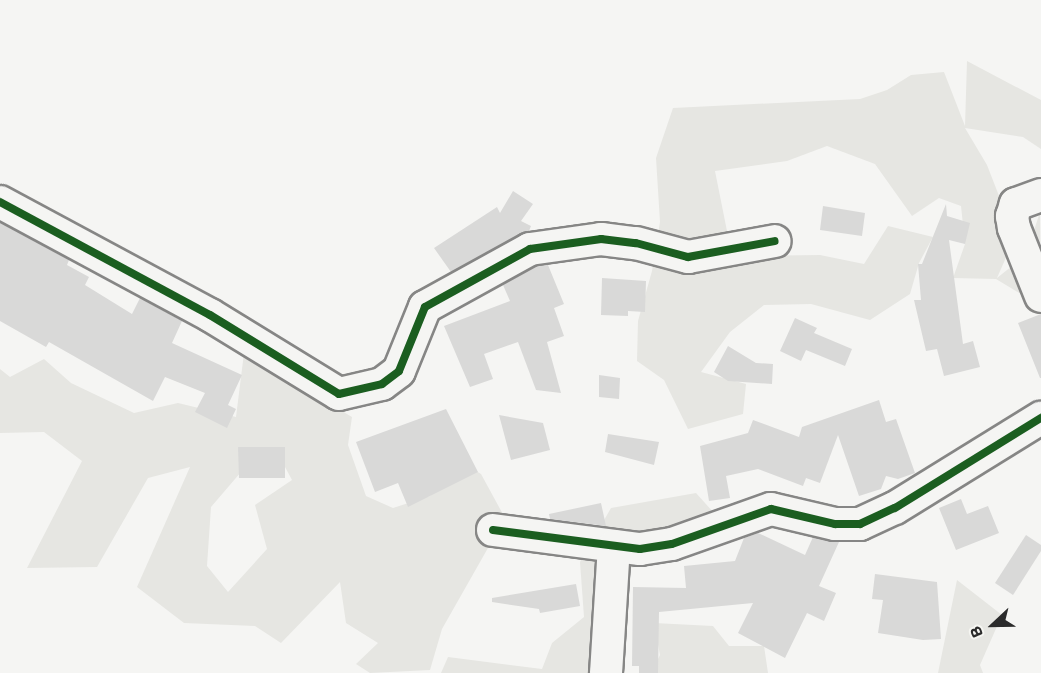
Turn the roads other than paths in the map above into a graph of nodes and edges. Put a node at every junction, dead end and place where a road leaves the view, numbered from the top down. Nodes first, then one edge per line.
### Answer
1 (1041, 195) edge
2 (0, 202) edge
3 (775, 241) dead end
4 (1041, 296) edge
5 (1041, 418) edge
6 (493, 530) dead end
7 (614, 546) junction
8 (606, 673) edge

1 - 4 street
2 - 3 street
5 - 7 street
6 - 7 street
7 - 8 street

